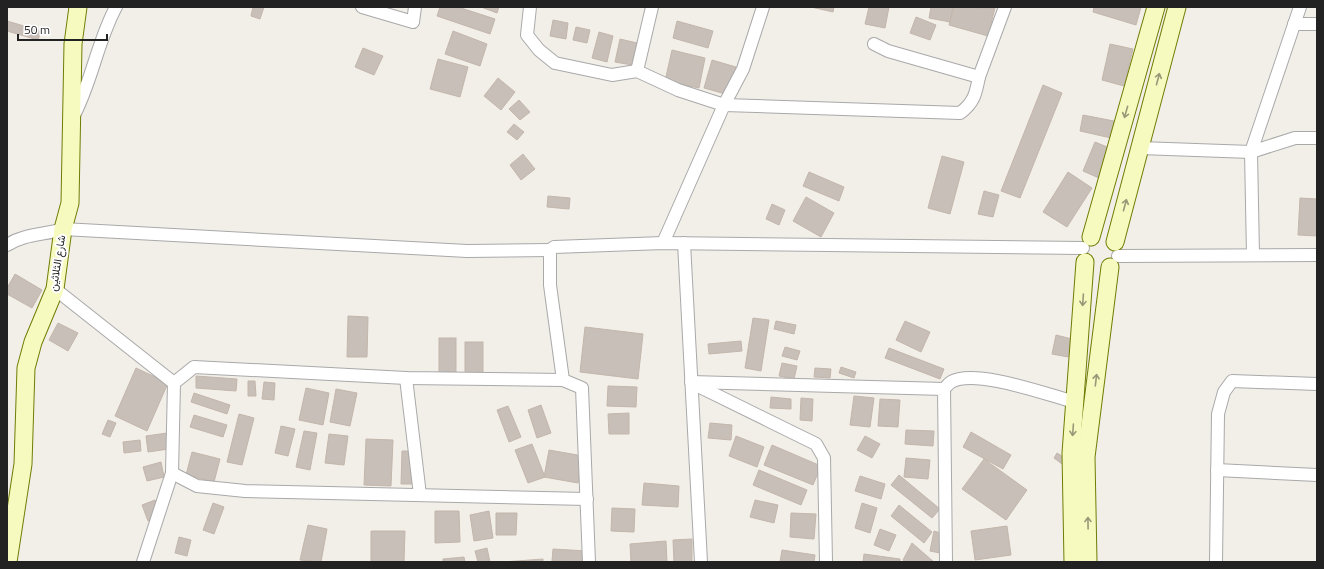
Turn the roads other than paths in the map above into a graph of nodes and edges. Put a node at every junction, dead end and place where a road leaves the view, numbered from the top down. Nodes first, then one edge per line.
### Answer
1 (78, 7) edge
2 (116, 7) edge
3 (362, 7) edge
4 (415, 7) edge
5 (530, 7) edge
6 (652, 7) edge
7 (763, 7) edge
8 (1005, 7) edge
9 (1156, 7) edge
10 (1177, 7) edge
11 (1300, 7) edge
12 (1294, 24) junction
13 (1317, 24) edge
14 (874, 44) dead end
15 (637, 71) junction
16 (979, 77) junction
17 (724, 105) junction
18 (72, 120) junction
19 (1317, 138) edge
20 (1140, 148) junction
21 (1251, 152) junction
22 (63, 229) junction
23 (663, 243) junction
24 (684, 243) junction
25 (7, 245) edge
26 (1086, 249) junction
27 (550, 250) junction
28 (1114, 255) junction
29 (1253, 255) junction
30 (1317, 255) edge
31 (55, 289) junction
32 (406, 378) junction
33 (563, 380) junction
34 (691, 382) junction
35 (174, 383) junction
36 (1317, 384) edge
37 (944, 389) junction
38 (1075, 402) junction
39 (1217, 470) junction
40 (172, 473) junction
41 (1317, 475) edge
42 (420, 495) junction
43 (1080, 497) junction
44 (587, 499) junction
45 (8, 562) edge
46 (143, 562) edge
47 (589, 562) edge
48 (701, 562) edge
49 (826, 562) edge
50 (946, 562) edge
51 (1073, 562) edge
52 (1088, 562) edge
53 (1216, 562) edge

1 - 18 street, شارع الثلاثين
2 - 18 street
3 - 4 street
5 - 15 street
6 - 15 street
7 - 17 street
8 - 16 street
9 -> 26 street
20 -> 10 street
11 - 12 street
12 - 13 street
12 - 21 street
14 - 16 street
15 - 17 street
16 - 17 street
17 - 23 street
18 - 22 street, شارع الثلاثين
19 - 21 street
20 - 21 street
28 -> 20 street
21 - 29 street
22 - 25 street
22 - 27 street
22 - 31 street, شارع الثلاثين
23 - 24 street
23 - 27 street
24 - 26 street
24 - 34 street
26 - 28 street
26 - 28 street
26 -> 38 street
27 - 33 street
28 - 29 street
43 -> 28 street
29 - 30 street
31 - 35 street
31 - 45 street, شارع الثلاثين
32 - 33 street
32 - 35 street
32 - 42 street
33 - 44 street
34 - 37 street
34 - 48 street
34 - 49 street
35 - 40 street
36 - 39 street
37 - 38 street
37 - 50 street
38 -> 43 street
39 - 41 street
39 - 53 street
40 - 42 street
40 - 46 street
42 - 44 street
43 - 51 street
52 -> 43 street
44 - 47 street

